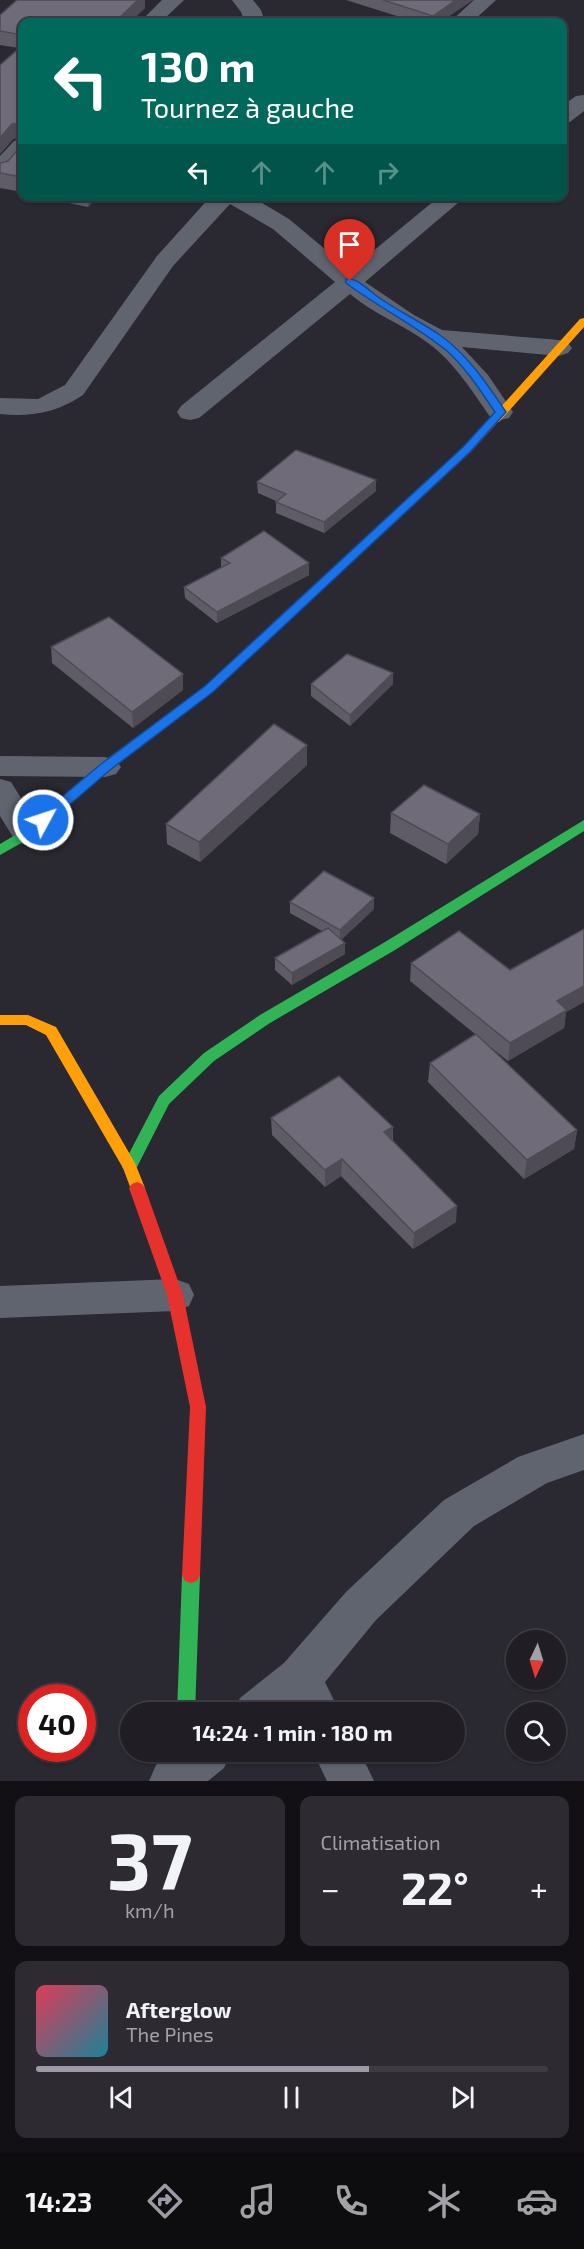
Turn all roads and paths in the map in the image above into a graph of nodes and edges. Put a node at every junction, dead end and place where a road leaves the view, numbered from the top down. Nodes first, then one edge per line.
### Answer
1 (174, 0) edge
2 (242, 0) edge
3 (486, 0) edge
4 (154, 18) edge
5 (254, 18) edge
6 (465, 18) edge
7 (584, 101) edge
8 (567, 113) edge
9 (18, 150) edge
10 (0, 169) edge
11 (219, 201) edge
12 (242, 201) edge
13 (449, 201) edge
14 (350, 281) junction
15 (584, 321) edge
16 (436, 338) junction
17 (560, 348) junction
18 (0, 406) edge
19 (190, 412) dead end
20 (500, 412) junction
21 (0, 766) edge
22 (105, 767) junction
23 (0, 790) edge
24 (584, 825) edge
25 (27, 834) junction
26 (0, 850) edge
27 (0, 1020) edge
28 (130, 1167) junction
29 (175, 1295) junction
30 (0, 1302) edge
31 (584, 1452) edge
32 (308, 1696) edge
33 (186, 1702) edge
34 (290, 1702) edge
35 (341, 1762) edge
36 (351, 1781) edge

1 - 4 street
2 - 5 street
3 - 6 street
7 - 8 street
9 - 10 street
11 - 18 street
12 - 14 street
13 - 14 street
14 - 16 street
14 - 19 street
15 - 17 street
16 - 17 street
16 - 20 street
17 - 20 street
20 - 22 street
21 - 22 street
22 - 25 street
23 - 25 street
24 - 28 street
25 - 26 street
27 - 28 street
28 - 29 street
29 - 30 street
29 - 33 street
31 - 32 street
32 - 34 street
35 - 36 street

